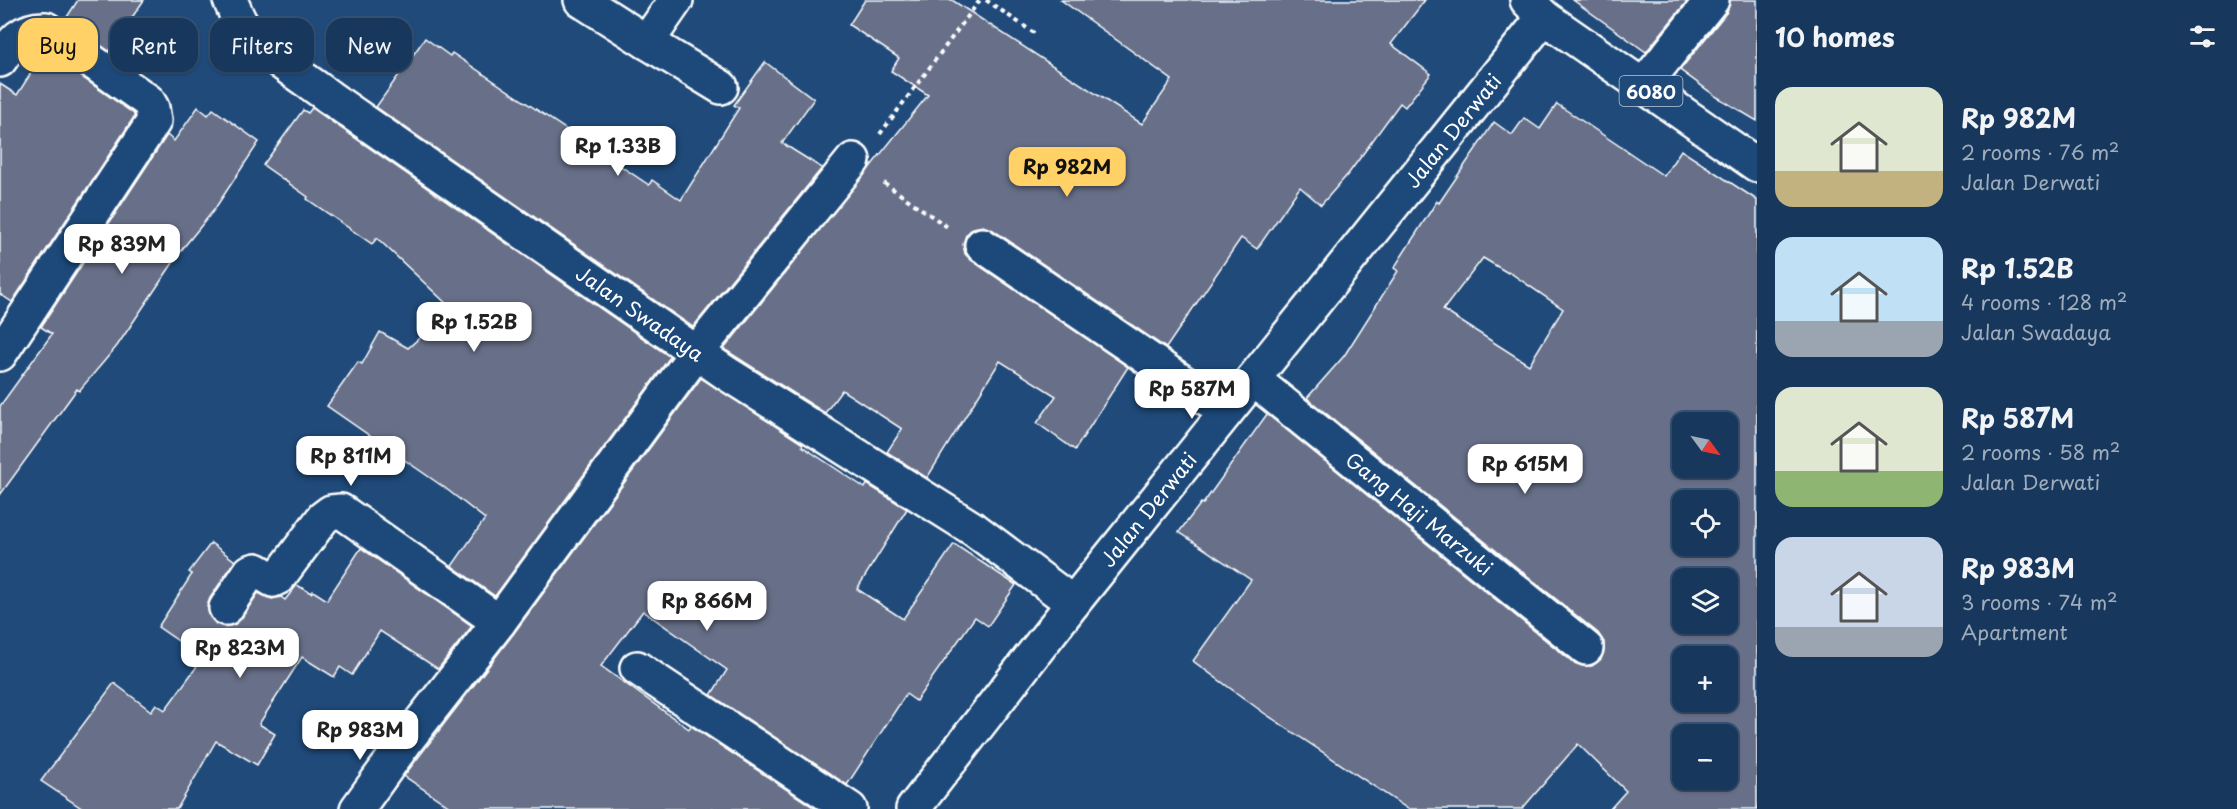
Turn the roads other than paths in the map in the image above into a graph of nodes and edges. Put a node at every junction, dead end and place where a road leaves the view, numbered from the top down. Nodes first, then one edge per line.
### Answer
1 (230, 0) edge
2 (581, 0) edge
3 (676, 0) edge
4 (1712, 0) edge
5 (1536, 8) edge
6 (647, 42) junction
7 (0, 60) edge
8 (1643, 86) junction
9 (721, 87) dead end
10 (853, 160) road end
11 (1757, 165) edge
12 (982, 245) road end
13 (696, 352) junction
14 (0, 354) edge
15 (1253, 379) junction
16 (1225, 411) junction
17 (1073, 603) junction
18 (226, 608) dead end
19 (499, 622) junction
20 (1586, 648) dead end
21 (637, 668) dead end
22 (357, 809) edge
23 (850, 809) edge
24 (913, 809) edge

1 - 13 street, Jalan Swadaya
2 - 6 street
3 - 6 street
4 - 8 street
5 - 8 street, 6080
5 - 15 street, Jalan Derwati / 6080
6 - 9 street
7 - 14 street
8 - 11 street, 6080
10 - 13 street
12 - 16 street
13 - 17 street, Jalan Swadaya
13 - 19 street
15 - 16 street, Jalan Derwati / 6080
15 - 20 street, Gang Haji Marzuki
16 - 17 street, Jalan Derwati / 6080
17 - 24 street, Jalan Derwati / 6080
18 - 19 street
19 - 22 street
21 - 23 street

